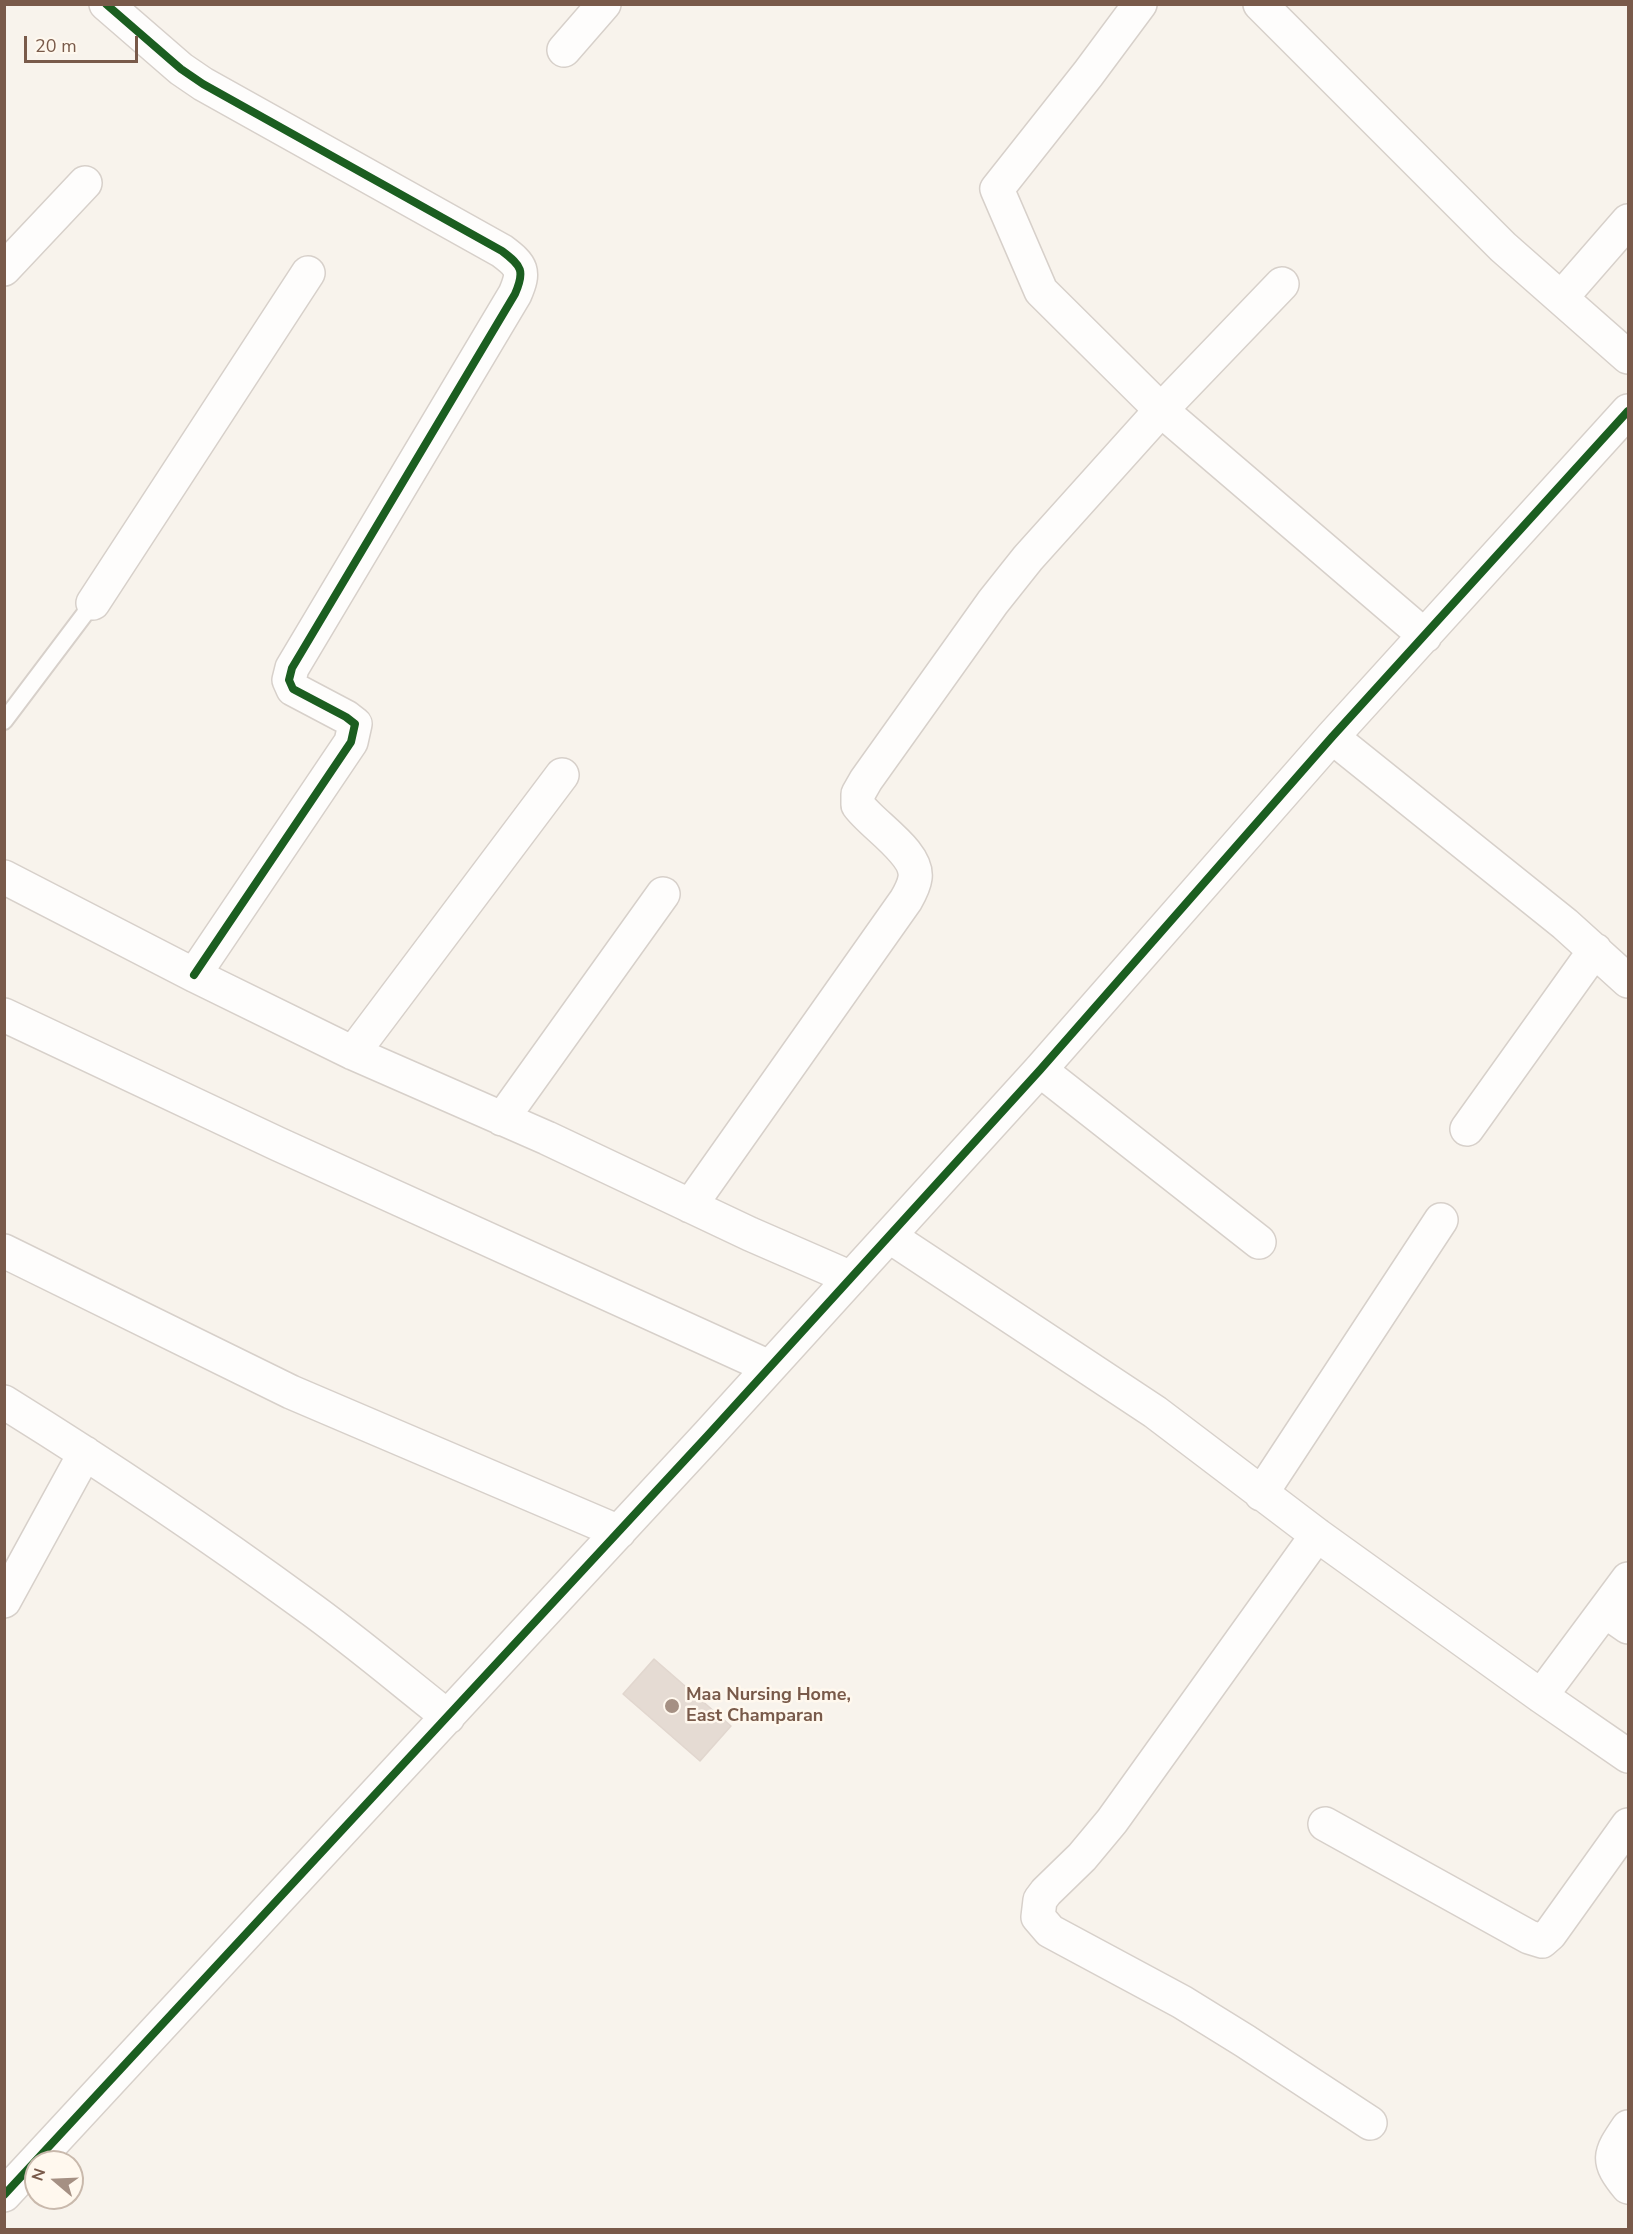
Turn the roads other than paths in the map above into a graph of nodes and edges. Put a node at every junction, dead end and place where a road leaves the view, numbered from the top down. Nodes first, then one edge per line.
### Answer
1 (106, 4) edge
2 (604, 4) edge
3 (1140, 4) edge
4 (1260, 4) edge
5 (564, 50) dead end
6 (86, 183) dead end
7 (1629, 221) edge
8 (4, 269) edge
9 (308, 273) dead end
10 (1282, 284) dead end
11 (1561, 298) junction
12 (1629, 357) edge
13 (1161, 410) junction
14 (1629, 411) edge
15 (93, 603) joint
16 (1425, 636) junction
17 (4, 720) edge
18 (1332, 737) junction
19 (562, 775) dead end
20 (4, 877) edge
21 (663, 894) dead end
22 (1595, 950) junction
23 (194, 975) junction
24 (1629, 981) edge
25 (4, 1015) edge
26 (353, 1053) junction
27 (1040, 1070) junction
28 (502, 1119) junction
29 (1467, 1129) dead end
30 (690, 1206) junction
31 (1441, 1220) dead end
32 (889, 1236) junction
33 (1258, 1242) dead end
34 (4, 1251) edge
35 (851, 1278) junction
36 (770, 1367) junction
37 (4, 1402) edge
38 (85, 1453) junction
39 (1261, 1494) junction
40 (620, 1532) junction
41 (1317, 1535) junction
42 (1629, 1579) edge
43 (4, 1601) edge
44 (1617, 1619) edge
45 (1541, 1696) junction
46 (448, 1716) junction
47 (1629, 1756) edge
48 (1325, 1824) dead end
49 (1629, 1825) edge
50 (1370, 2123) dead end
51 (1629, 2127) edge
52 (1629, 2187) edge
53 (4, 2195) edge

1 - 23 street
2 - 5 street
3 - 13 street
4 - 11 street
6 - 8 street
7 - 11 street
9 - 15 street
10 - 13 street
11 - 12 street
13 - 16 street
13 - 30 street
14 - 16 street
15 - 17 lane
16 - 18 street
18 - 22 street
18 - 27 street
19 - 26 street
20 - 23 street
21 - 28 street
22 - 24 street
22 - 29 street
23 - 26 street
25 - 36 street
26 - 28 street
27 - 32 street
27 - 33 street
28 - 30 street
30 - 35 street
31 - 39 street
32 - 35 street
32 - 39 street
34 - 40 street
35 - 36 street
36 - 40 street
37 - 38 street
38 - 43 street
38 - 46 street
39 - 41 street
40 - 46 street
41 - 45 street
41 - 50 street
42 - 44 street
44 - 45 street
45 - 47 street
46 - 53 street
48 - 49 street
51 - 52 street

